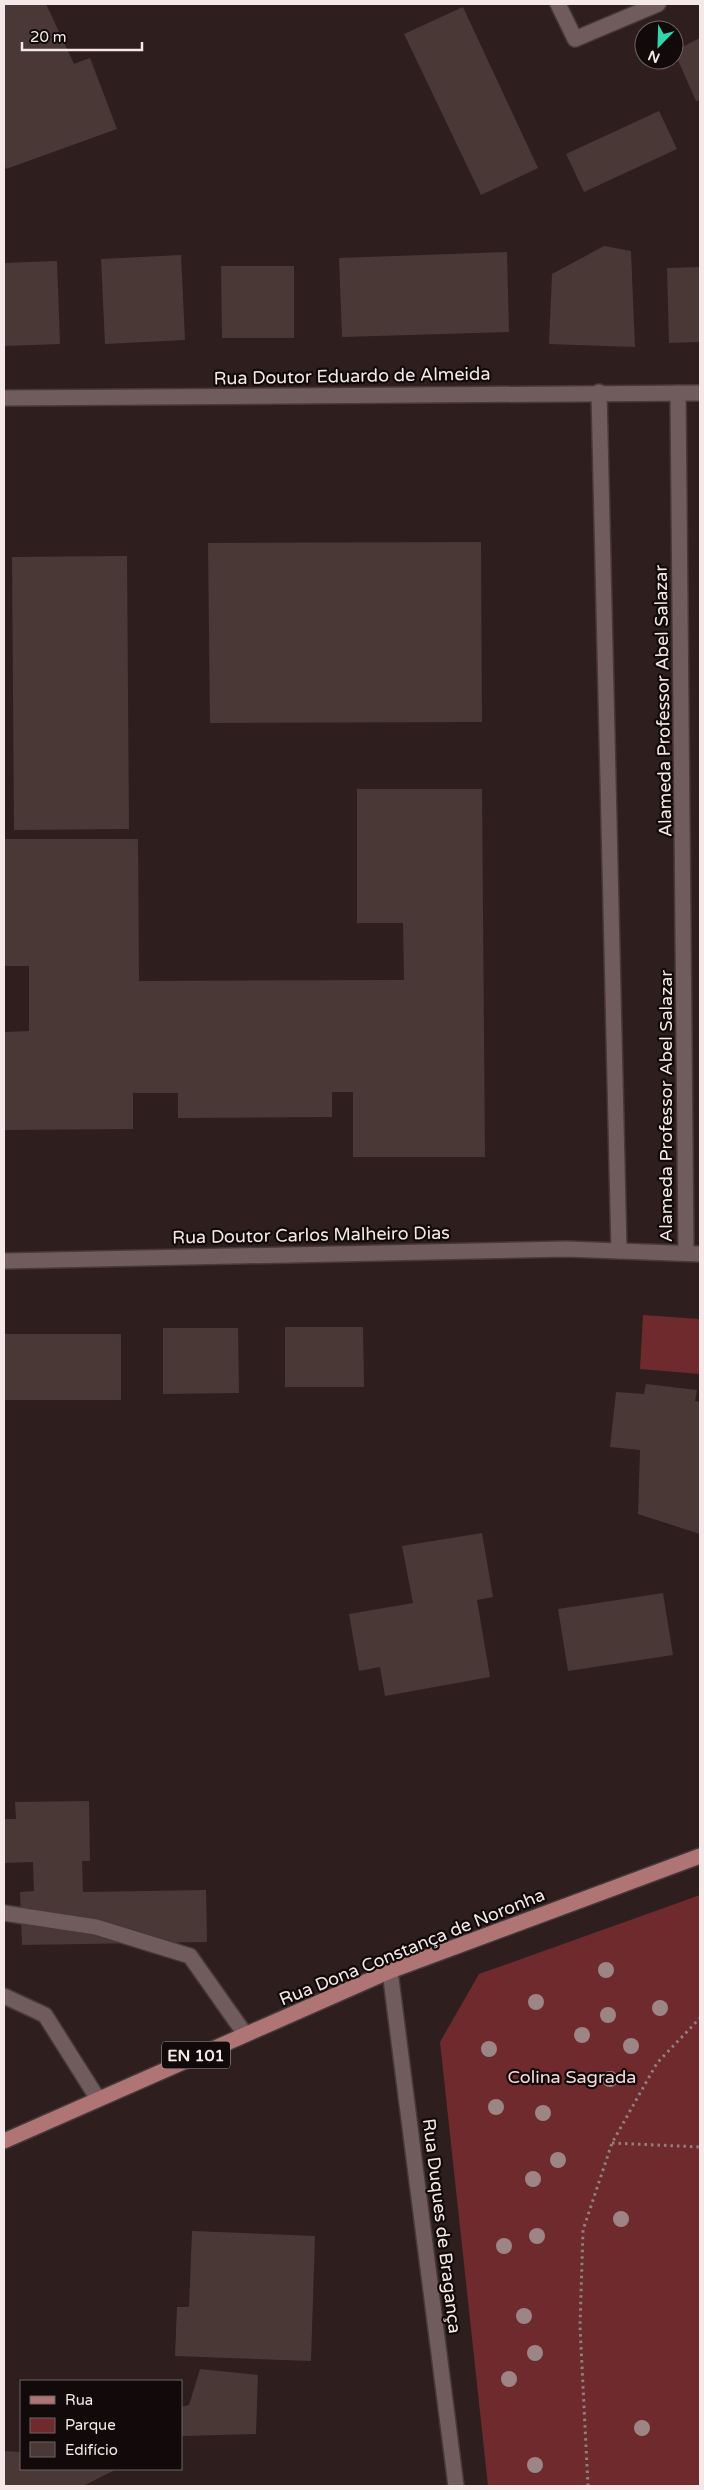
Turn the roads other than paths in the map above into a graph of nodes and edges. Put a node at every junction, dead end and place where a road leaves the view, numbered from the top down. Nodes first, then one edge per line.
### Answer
1 (558, 4) edge
2 (658, 4) edge
3 (599, 392) junction
4 (678, 393) junction
5 (700, 393) edge
6 (4, 398) edge
7 (700, 1244) edge
8 (619, 1251) junction
9 (693, 1254) edge
10 (4, 1261) edge
11 (700, 1856) edge
12 (4, 1912) edge
13 (390, 1971) junction
14 (4, 1996) edge
15 (246, 2034) junction
16 (98, 2098) junction
17 (4, 2141) edge
18 (456, 2486) edge

1 - 2 street
3 - 4 street, Rua Doutor Eduardo de Almeida
3 - 6 street, Rua Doutor Eduardo de Almeida
3 - 8 street
4 - 5 street, Rua Doutor Eduardo de Almeida
4 - 9 street, Alameda Professor Abel Salazar
7 - 9 street
8 - 9 street, Alameda Professor Abel Salazar
8 - 10 street, Rua Doutor Carlos Malheiro Dias
11 - 13 main road, Rua Dona Constança de Noronha / EN 101
12 - 15 street
13 - 15 main road, Rua Dona Constança de Noronha / EN 101
13 - 18 street, Rua Duques de Bragança
14 - 16 street
15 - 16 main road, Rua Dona Constança de Noronha / EN 101
16 - 17 main road, Rua Dona Constança de Noronha / EN 101

